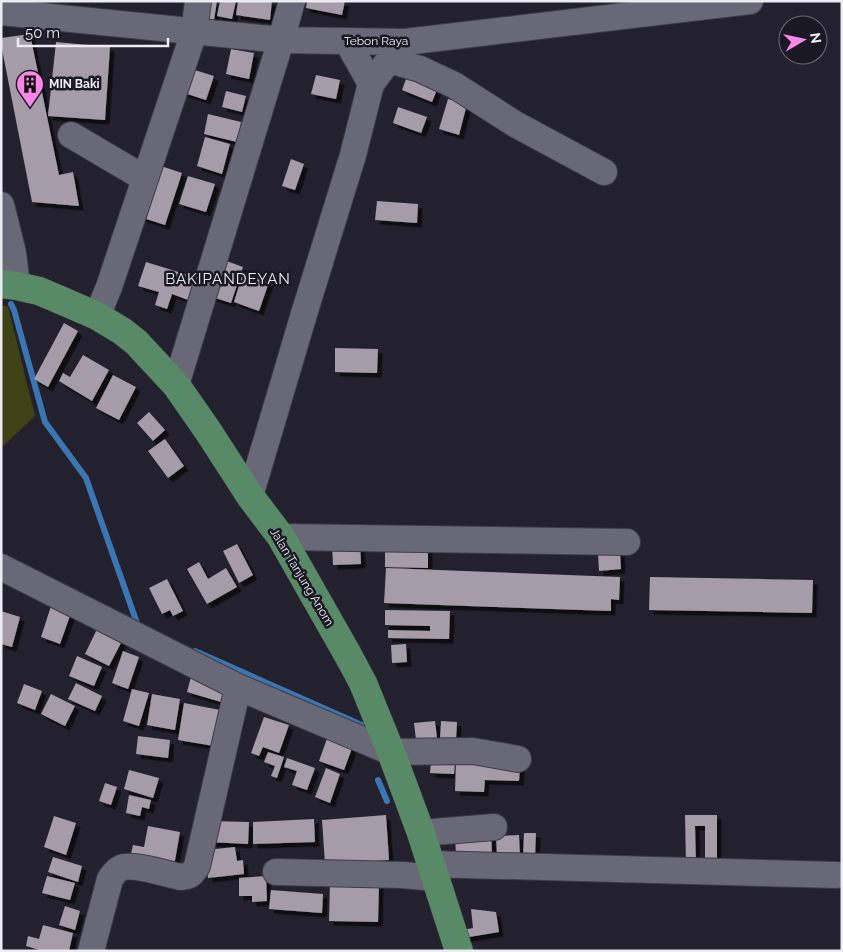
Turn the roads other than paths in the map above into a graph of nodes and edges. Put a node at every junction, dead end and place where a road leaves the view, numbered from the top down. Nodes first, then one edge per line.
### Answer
1 (198, 1) edge
2 (292, 1) edge
3 (750, 1) edge
4 (72, 10) edge
5 (1, 12) edge
6 (572, 12) edge
7 (194, 32) junction
8 (281, 40) junction
9 (347, 41) junction
10 (397, 51) junction
11 (371, 84) junction
12 (71, 135) dead end
13 (604, 172) dead end
14 (144, 178) junction
15 (1, 205) edge
16 (9, 285) edge
17 (97, 316) junction
18 (176, 385) junction
19 (250, 496) junction
20 (281, 537) junction
21 (626, 542) dead end
22 (1, 567) edge
23 (238, 687) junction
24 (391, 752) junction
25 (518, 759) dead end
26 (494, 827) dead end
27 (421, 833) junction
28 (433, 871) junction
29 (276, 872) dead end
30 (836, 875) dead end
31 (91, 951) edge
32 (459, 951) edge

1 - 7 street
2 - 8 street
3 - 6 street, Tebon Raya
4 - 5 street, Tebon Raya
4 - 7 street, Tebon Raya
6 - 10 street, Tebon Raya
7 - 8 street, Tebon Raya
7 - 14 street
8 - 9 street, Tebon Raya
8 - 18 street
9 - 10 street, Tebon Raya
9 - 11 street
10 - 11 street
10 - 13 street
11 - 19 street
12 - 14 street
14 - 17 street
15 - 16 street
16 - 17 main road, Jalan Tanjung Anom
17 - 18 main road, Jalan Tanjung Anom
18 - 19 main road, Jalan Tanjung Anom
19 - 20 main road, Jalan Tanjung Anom
20 - 21 street
20 - 24 main road, Jalan Tanjung Anom
22 - 23 street
23 - 24 street
23 - 31 street
24 - 25 street
24 - 27 main road, Jalan Tanjung Anom
26 - 27 street
27 - 28 main road, Jalan Tanjung Anom
28 - 29 street
28 - 30 street
28 - 32 main road, Jalan Tanjung Anom

